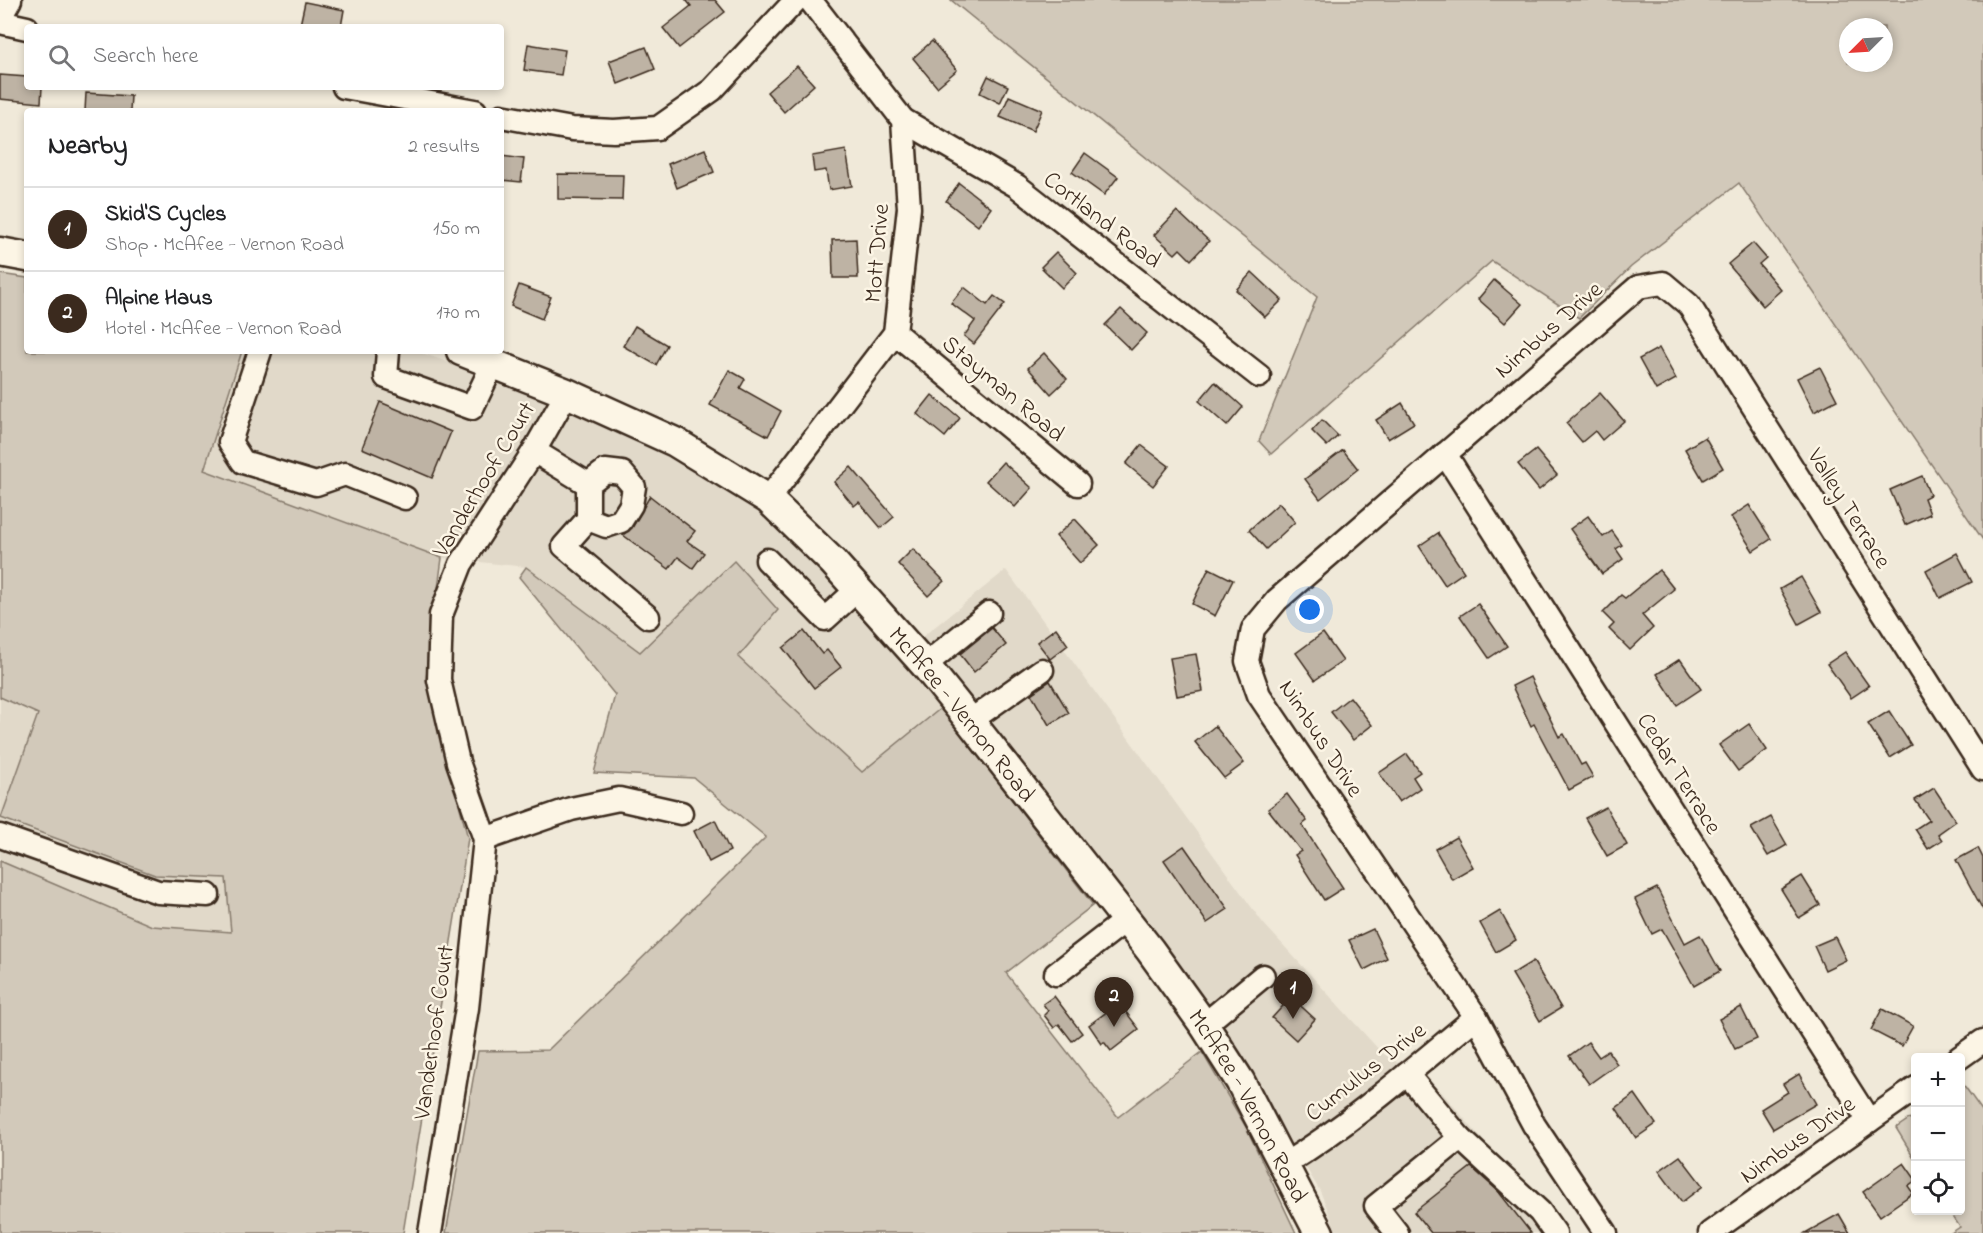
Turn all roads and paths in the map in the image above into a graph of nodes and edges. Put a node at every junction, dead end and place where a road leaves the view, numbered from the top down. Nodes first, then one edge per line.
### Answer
1 (10, 0) edge
2 (796, 0) edge
3 (810, 0) edge
4 (0, 20) edge
5 (24, 27) edge
6 (360, 90) edge
7 (459, 108) edge
8 (504, 117) edge
9 (903, 120) junction
10 (0, 252) edge
11 (24, 256) edge
12 (1663, 283) joint
13 (896, 333) junction
14 (259, 354) edge
15 (387, 354) edge
16 (469, 354) edge
17 (494, 364) junction
18 (1259, 376) dead end
19 (567, 393) junction
20 (534, 451) junction
21 (1444, 454) junction
22 (588, 484) junction
23 (1078, 484) dead end
24 (405, 498) dead end
25 (768, 499) junction
26 (588, 519) junction
27 (767, 560) dead end
28 (858, 589) junction
29 (989, 613) dead end
30 (648, 617) dead end
31 (925, 665) junction
32 (1042, 670) dead end
33 (970, 721) junction
34 (1983, 769) edge
35 (681, 813) dead end
36 (0, 837) edge
37 (485, 839) junction
38 (208, 895) dead end
39 (1126, 920) junction
40 (1056, 974) dead end
41 (1263, 976) dead end
42 (1476, 1017) junction
43 (1204, 1025) junction
44 (1983, 1041) edge
45 (1965, 1054) edge
46 (1407, 1074) junction
47 (1911, 1092) edge
48 (1869, 1121) junction
49 (1460, 1138) junction
50 (1285, 1164) junction
51 (430, 1233) edge
52 (1319, 1233) edge
53 (1397, 1233) edge
54 (1555, 1233) edge
55 (1606, 1233) edge
56 (1710, 1233) edge

1 - 4 street
2 - 8 street
3 - 9 street
4 - 5 street
6 - 7 street
9 - 13 street, Mott Drive
9 - 18 street, Cortland Road
10 - 11 main road
12 - 21 street, Nimbus Drive
12 - 34 street, Valley Terrace
13 - 23 street, Stayman Road
13 - 25 street, Mott Drive
14 - 24 street
15 - 17 street
16 - 17 main road, McAfee - Vernon Road
17 - 19 main road, McAfee - Vernon Road
19 - 20 street, Vanderhoof Court
19 - 25 main road, McAfee - Vernon Road
20 - 22 street
20 - 37 street, Vanderhoof Court
21 - 42 street, Nimbus Drive
21 - 48 street, Cedar Terrace
22 - 26 street
22 - 26 street
25 - 28 main road, McAfee - Vernon Road
26 - 30 street
27 - 28 street
28 - 31 main road, McAfee - Vernon Road
29 - 31 street
31 - 33 main road, McAfee - Vernon Road
32 - 33 street
33 - 39 main road, McAfee - Vernon Road
35 - 37 street
36 - 38 street
37 - 51 street, Vanderhoof Court
39 - 40 street
39 - 43 main road, McAfee - Vernon Road
41 - 43 street
42 - 46 street, Cumulus Drive
42 - 55 street, Nimbus Drive
43 - 50 main road, McAfee - Vernon Road
44 - 45 street
46 - 49 street
46 - 50 street, Cumulus Drive
47 - 48 street, Nimbus Drive
48 - 56 street, Nimbus Drive
49 - 53 street
49 - 54 street
50 - 52 main road, McAfee - Vernon Road

